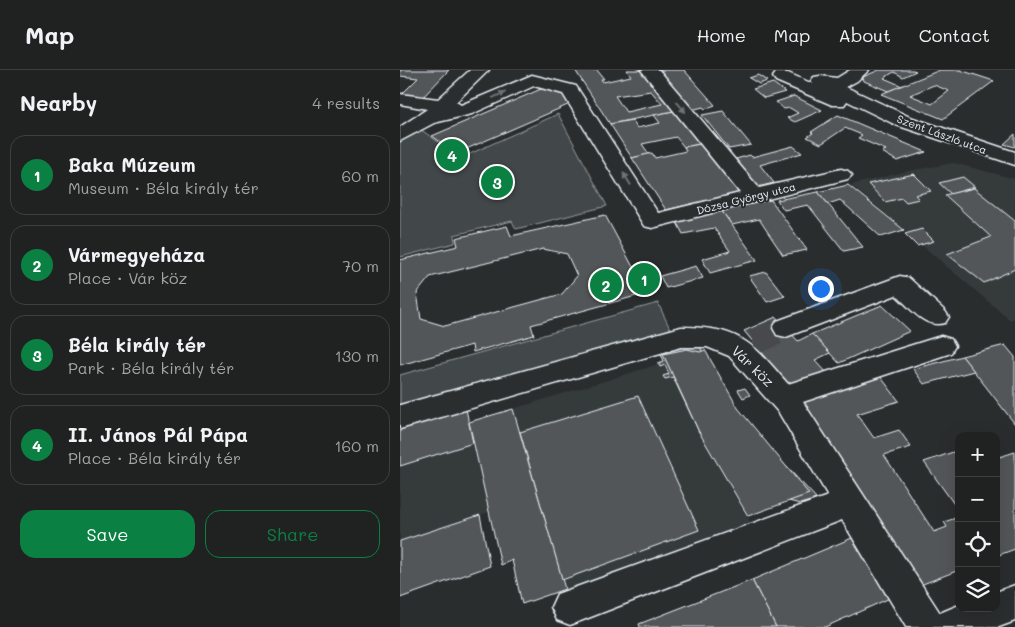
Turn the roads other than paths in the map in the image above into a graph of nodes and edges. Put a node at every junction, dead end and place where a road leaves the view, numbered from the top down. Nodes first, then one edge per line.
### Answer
1 (480, 70) edge
2 (650, 70) edge
3 (852, 74) edge
4 (533, 75) edge
5 (817, 76) edge
6 (400, 100) edge
7 (442, 104) junction
8 (870, 106) junction
9 (465, 110) junction
10 (427, 119) junction
11 (903, 121) junction
12 (400, 135) edge
13 (1015, 159) edge
14 (841, 175) dead end
15 (754, 196) junction
16 (936, 317) dead end
17 (786, 328) tunnel mouth
18 (941, 346) dead end
19 (783, 397) junction
20 (400, 417) edge
21 (850, 502) junction
22 (1015, 603) edge
23 (570, 607) dead end
24 (927, 627) edge
25 (950, 627) edge

1 - 7 street
2 -> 15 street
3 - 5 street
3 - 8 street, Szent László utca
9 -> 4 street
15 -> 4 street, Dózsa György utca
5 - 8 street, Szent László utca
5 - 11 street
6 - 7 street
7 - 9 street
7 - 10 street
8 - 11 street, Szent László utca
9 - 10 street
10 - 12 street
11 - 13 street, Szent László utca
14 - 15 street, Dózsa György utca
16 - 17 street
18 - 19 street
19 - 20 street, Vár köz
19 - 21 street, Vár köz
21 - 23 street
21 - 24 street, Vár köz
22 - 25 street

